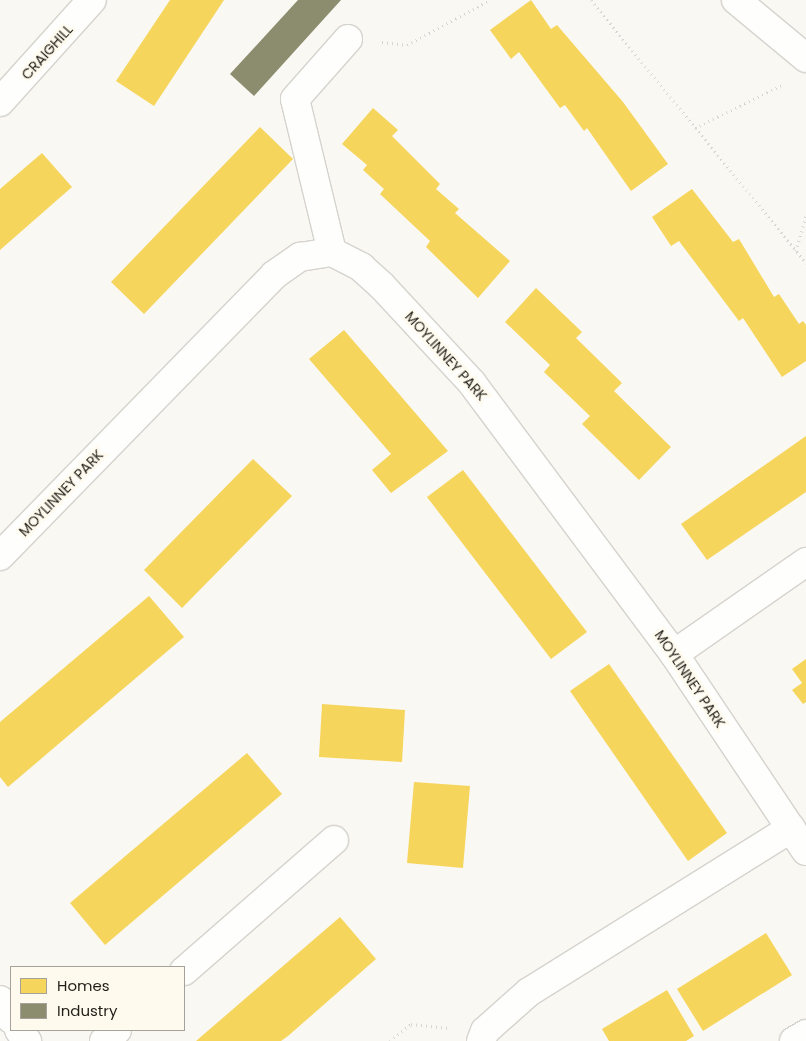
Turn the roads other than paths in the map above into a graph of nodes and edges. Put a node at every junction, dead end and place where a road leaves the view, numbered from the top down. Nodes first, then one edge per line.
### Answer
1 (92, 0) edge
2 (736, 0) edge
3 (348, 39) road end
4 (798, 69) edge
5 (0, 102) edge
6 (332, 252) junction
7 (0, 556) edge
8 (806, 562) edge
9 (674, 654) junction
10 (790, 828) junction
11 (334, 840) dead end
12 (806, 851) edge
13 (185, 970) edge
14 (0, 1000) edge
15 (10, 1016) edge
16 (115, 1031) edge
17 (806, 1034) edge
18 (483, 1036) edge
19 (104, 1041) edge
20 (794, 1041) edge

1 - 5 street, CRAIGHILL
2 - 4 street
3 - 6 street
6 - 7 street, MOYLINNEY PARK
6 - 9 street, MOYLINNEY PARK
8 - 9 street
9 - 10 street, MOYLINNEY PARK
10 - 12 street, MOYLINNEY PARK
10 - 18 street
11 - 13 street
14 - 15 street
16 - 19 street
17 - 20 street

